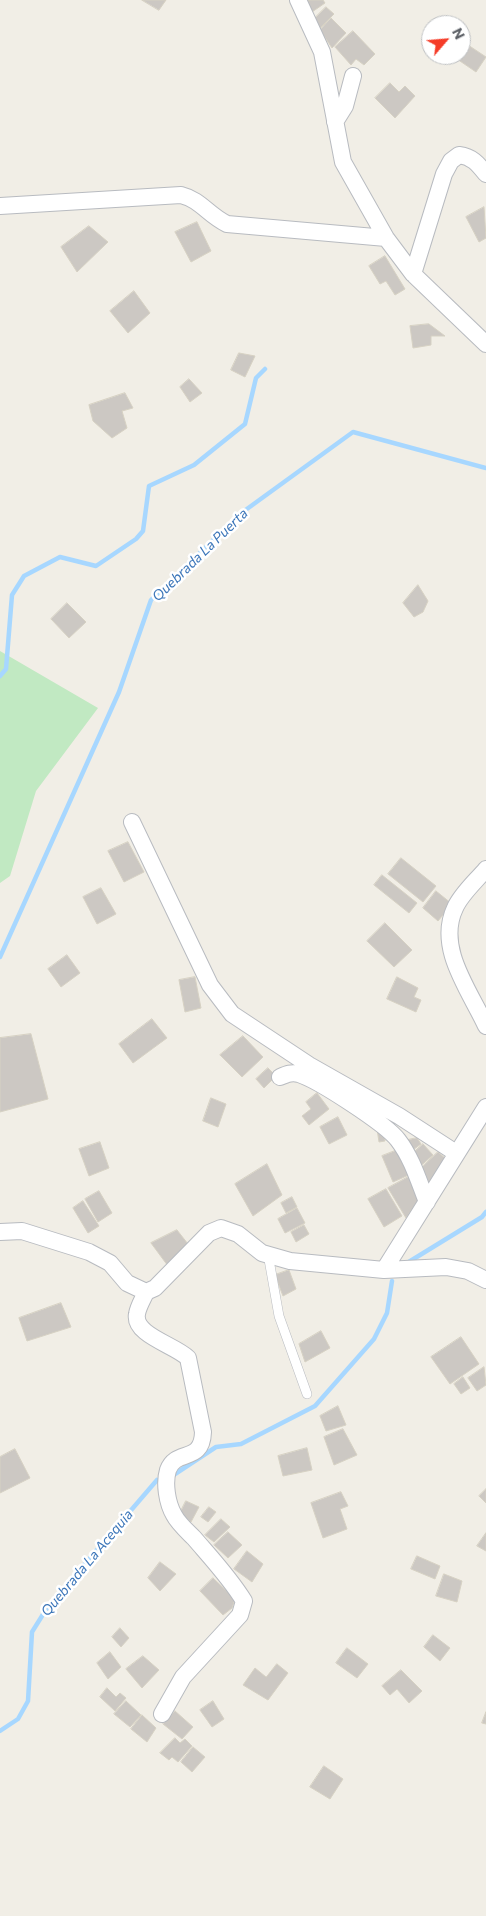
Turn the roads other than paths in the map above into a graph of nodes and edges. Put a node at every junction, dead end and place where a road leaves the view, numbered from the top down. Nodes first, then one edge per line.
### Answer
1 (298, 0) edge
2 (354, 76) dead end
3 (335, 122) junction
4 (486, 174) edge
5 (0, 206) edge
6 (386, 238) junction
7 (413, 274) junction
8 (486, 344) edge
9 (132, 822) dead end
10 (486, 869) edge
11 (486, 1026) edge
12 (280, 1077) dead end
13 (486, 1107) edge
14 (456, 1153) junction
15 (427, 1202) junction
16 (0, 1232) edge
17 (268, 1254) junction
18 (384, 1270) junction
19 (486, 1280) edge
20 (146, 1292) junction
21 (306, 1394) dead end
22 (162, 1714) dead end

1 - 3 street
2 - 3 street
3 - 6 street
4 - 7 street
5 - 6 street
6 - 7 street
7 - 8 street
9 - 14 street
10 - 11 street
12 - 15 street
13 - 14 street
14 - 15 street
15 - 18 street
16 - 20 street
17 - 18 street
17 - 20 street
17 - 21 lane
18 - 19 street
20 - 22 street

